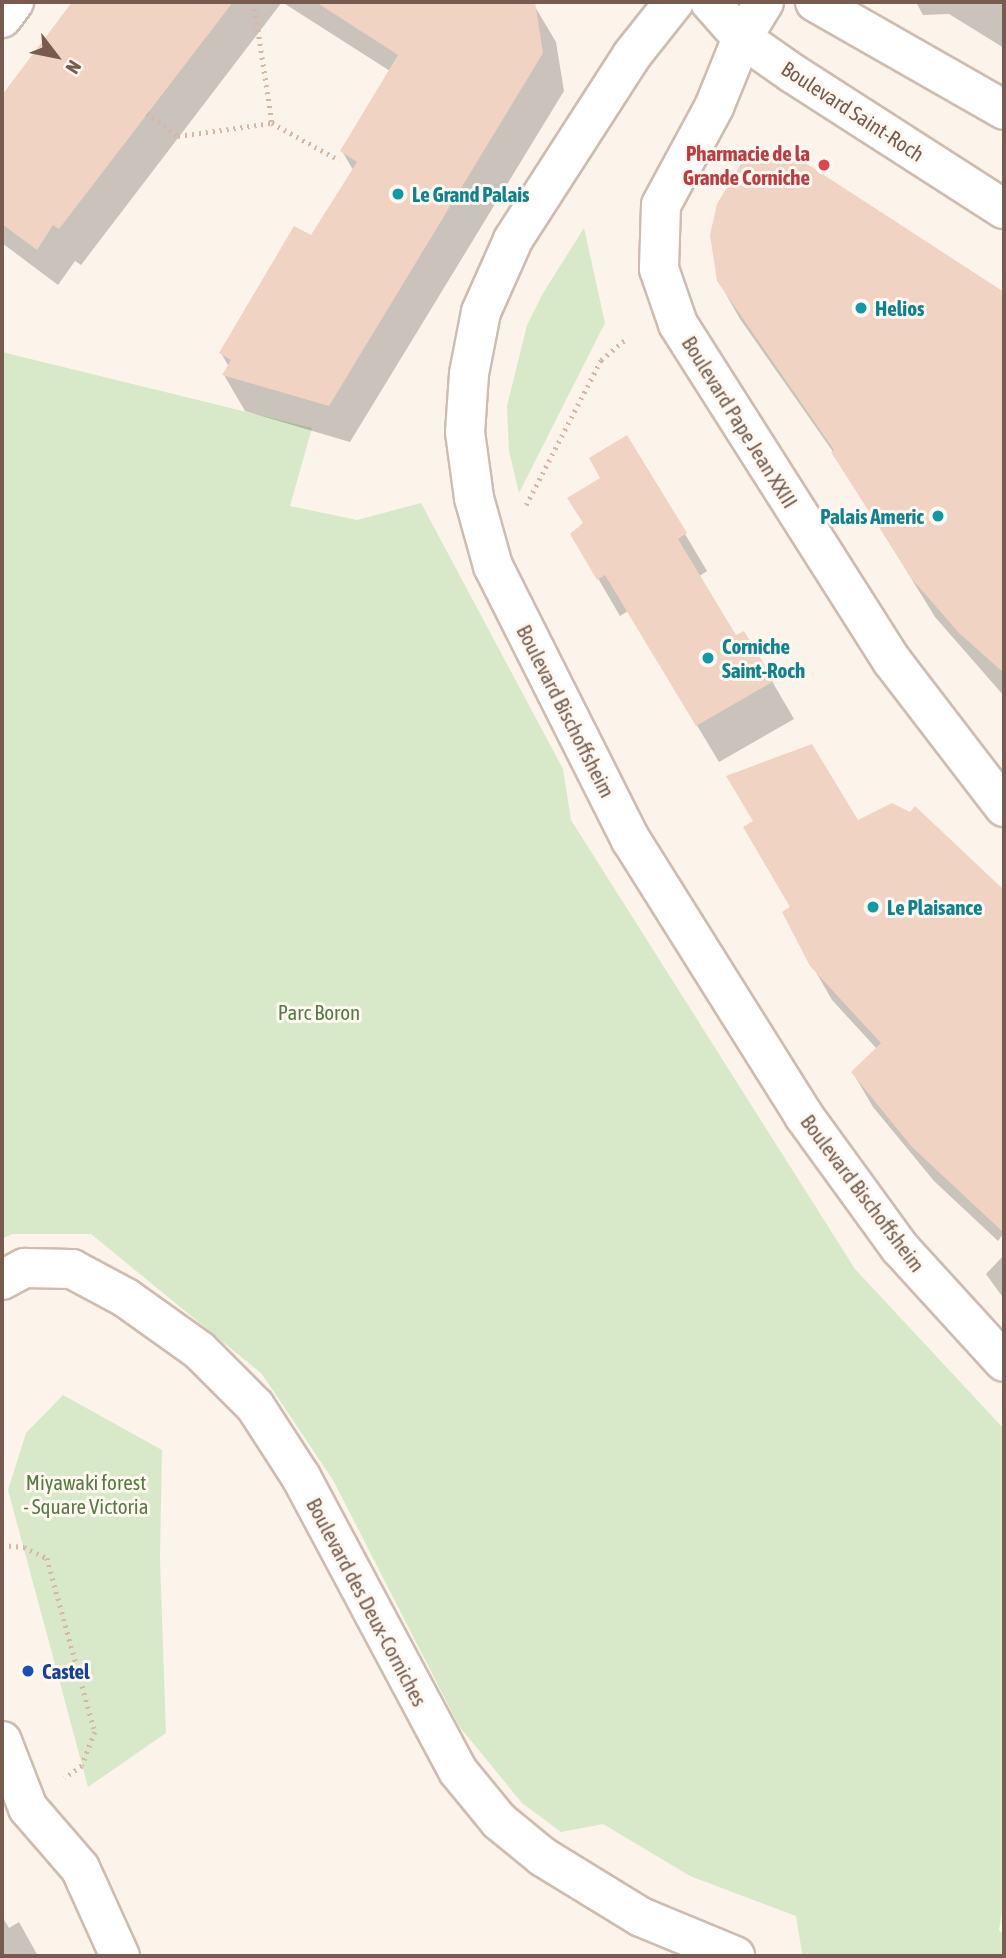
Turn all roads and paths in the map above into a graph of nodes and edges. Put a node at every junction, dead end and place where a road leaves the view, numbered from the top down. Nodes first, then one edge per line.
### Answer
1 (14, 2) edge
2 (254, 2) edge
3 (674, 2) edge
4 (710, 2) edge
5 (764, 2) edge
6 (815, 2) edge
7 (2, 18) edge
8 (742, 37) junction
9 (1004, 110) edge
10 (148, 113) dead end
11 (272, 123) junction
12 (339, 160) dead end
13 (1004, 209) edge
14 (626, 339) dead end
15 (521, 515) dead end
16 (1004, 807) edge
17 (2, 1280) edge
18 (1004, 1362) edge
19 (2, 1545) edge
20 (2, 1741) edge
21 (63, 1780) dead end
22 (120, 1956) edge
23 (735, 1956) edge

1 - 7 street
2 - 11 path
3 - 18 street, Boulevard Bischoffsheim
4 - 8 street, Boulevard Saint-Roch
5 - 8 street, Boulevard Pape Jean XXIII
6 - 9 street
8 - 13 street, Boulevard Saint-Roch
8 - 16 street, Boulevard Pape Jean XXIII
10 - 11 path
11 - 12 path
14 - 15 path
17 - 23 street, Boulevard des Deux-Corniches
19 - 21 path
20 - 22 street

